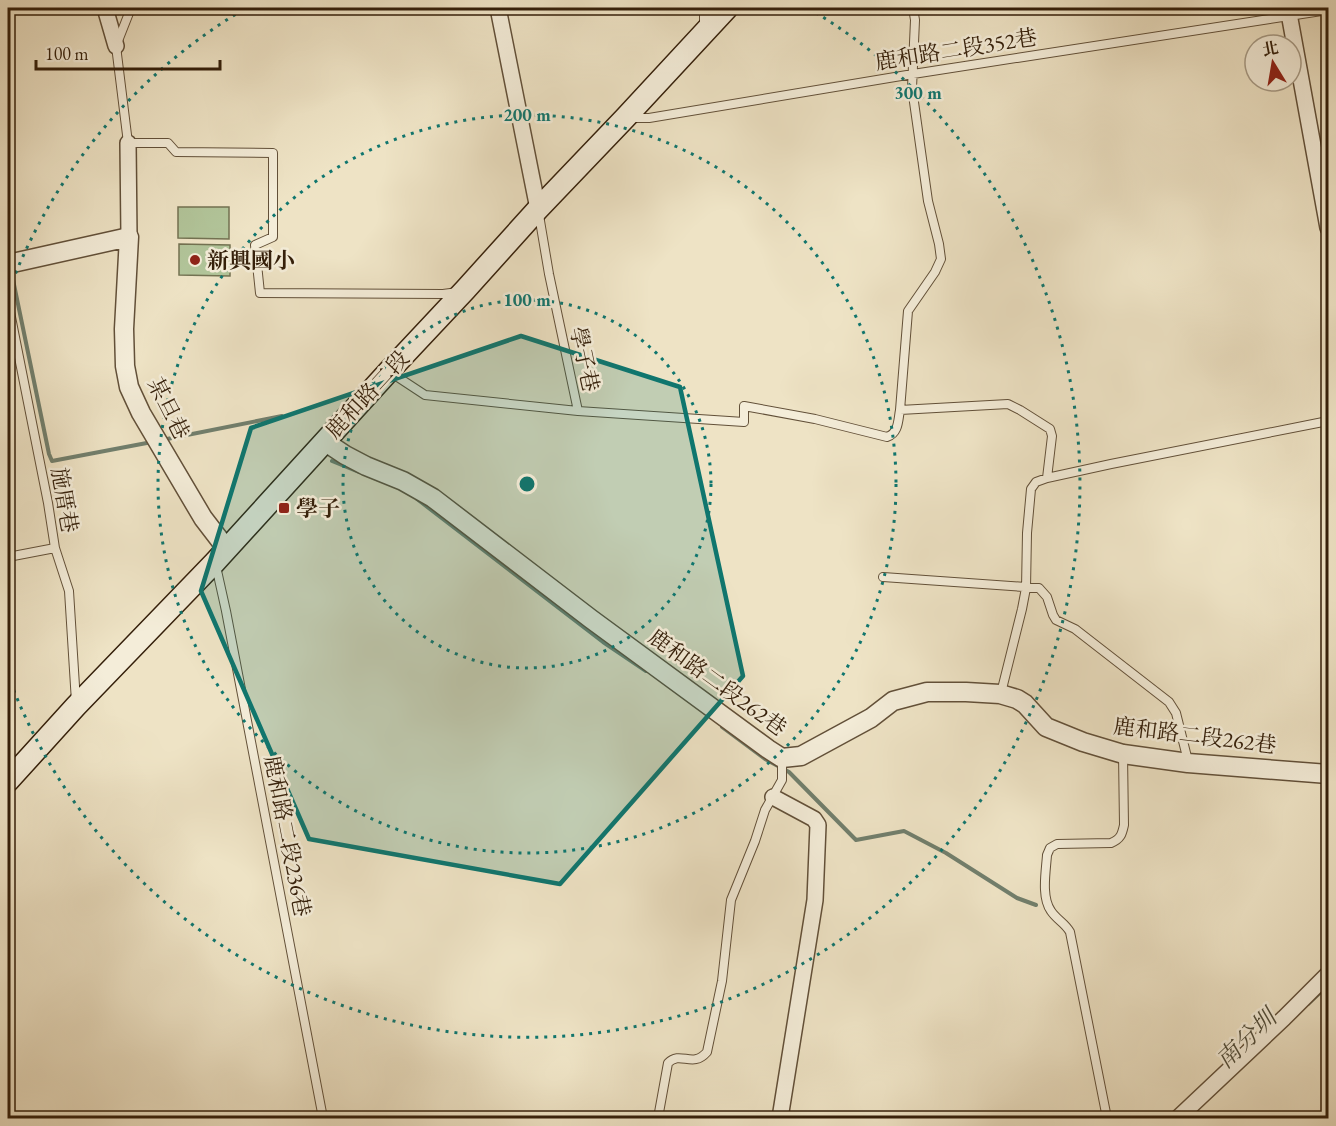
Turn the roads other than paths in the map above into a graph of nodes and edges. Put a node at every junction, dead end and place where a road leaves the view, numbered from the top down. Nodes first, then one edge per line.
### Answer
1 (105, 8) edge
2 (130, 8) edge
3 (498, 8) edge
4 (704, 8) edge
5 (727, 8) edge
6 (913, 8) edge
7 (1329, 10) edge
8 (1289, 12) edge
9 (704, 32) junction
10 (116, 46) junction
11 (913, 74) junction
12 (625, 118) junction
13 (128, 143) junction
14 (538, 209) junction
15 (1329, 228) edge
16 (129, 237) junction
17 (8, 264) edge
18 (465, 290) junction
19 (8, 302) edge
20 (388, 371) junction
21 (900, 410) junction
22 (578, 411) junction
23 (1329, 421) edge
24 (324, 441) junction
25 (1047, 478) junction
26 (55, 548) junction
27 (221, 555) junction
28 (8, 557) edge
29 (883, 577) dead end
30 (1026, 588) junction
31 (1000, 694) junction
32 (76, 706) junction
33 (1123, 754) junction
34 (782, 758) junction
35 (1188, 763) junction
36 (1329, 774) edge
37 (8, 781) edge
38 (773, 797) junction
39 (1329, 974) edge
40 (323, 1119) edge
41 (658, 1119) edge
42 (780, 1119) edge
43 (1107, 1119) edge
44 (1178, 1119) edge

1 - 10 street
2 - 10 lane
3 - 14 street
4 - 9 lane
5 - 9 main road, 鹿和路二段
6 - 11 lane
7 - 8 lane, 鹿和路二段352巷
8 - 11 lane, 鹿和路二段352巷
8 - 15 street
9 - 12 main road, 鹿和路二段
10 - 13 lane
11 - 12 lane, 鹿和路二段352巷
11 - 21 lane
12 - 14 main road, 鹿和路二段
13 - 16 street
13 - 18 lane
14 - 18 main road, 鹿和路二段
14 - 22 lane, 學子巷
16 - 17 street
16 - 27 street, 某旦巷
18 - 20 main road, 鹿和路二段
19 - 26 lane, 施厝巷
20 - 22 lane
20 - 24 main road, 鹿和路二段
21 - 22 lane
21 - 25 lane
23 - 25 lane
24 - 27 main road, 鹿和路二段
24 - 34 street, 鹿和路二段262巷
25 - 30 lane
26 - 28 lane
26 - 32 lane, 施厝巷
27 - 32 main road, 鹿和路二段
27 - 40 lane, 鹿和路二段236巷
29 - 30 lane
30 - 31 lane
30 - 35 lane
31 - 33 street, 鹿和路二段262巷
31 - 34 street, 鹿和路二段262巷
32 - 37 main road, 鹿和路二段
33 - 35 street, 鹿和路二段262巷
33 - 43 lane
34 - 38 lane
35 - 36 street, 鹿和路二段262巷
38 - 41 lane
38 - 42 street
39 - 44 street

